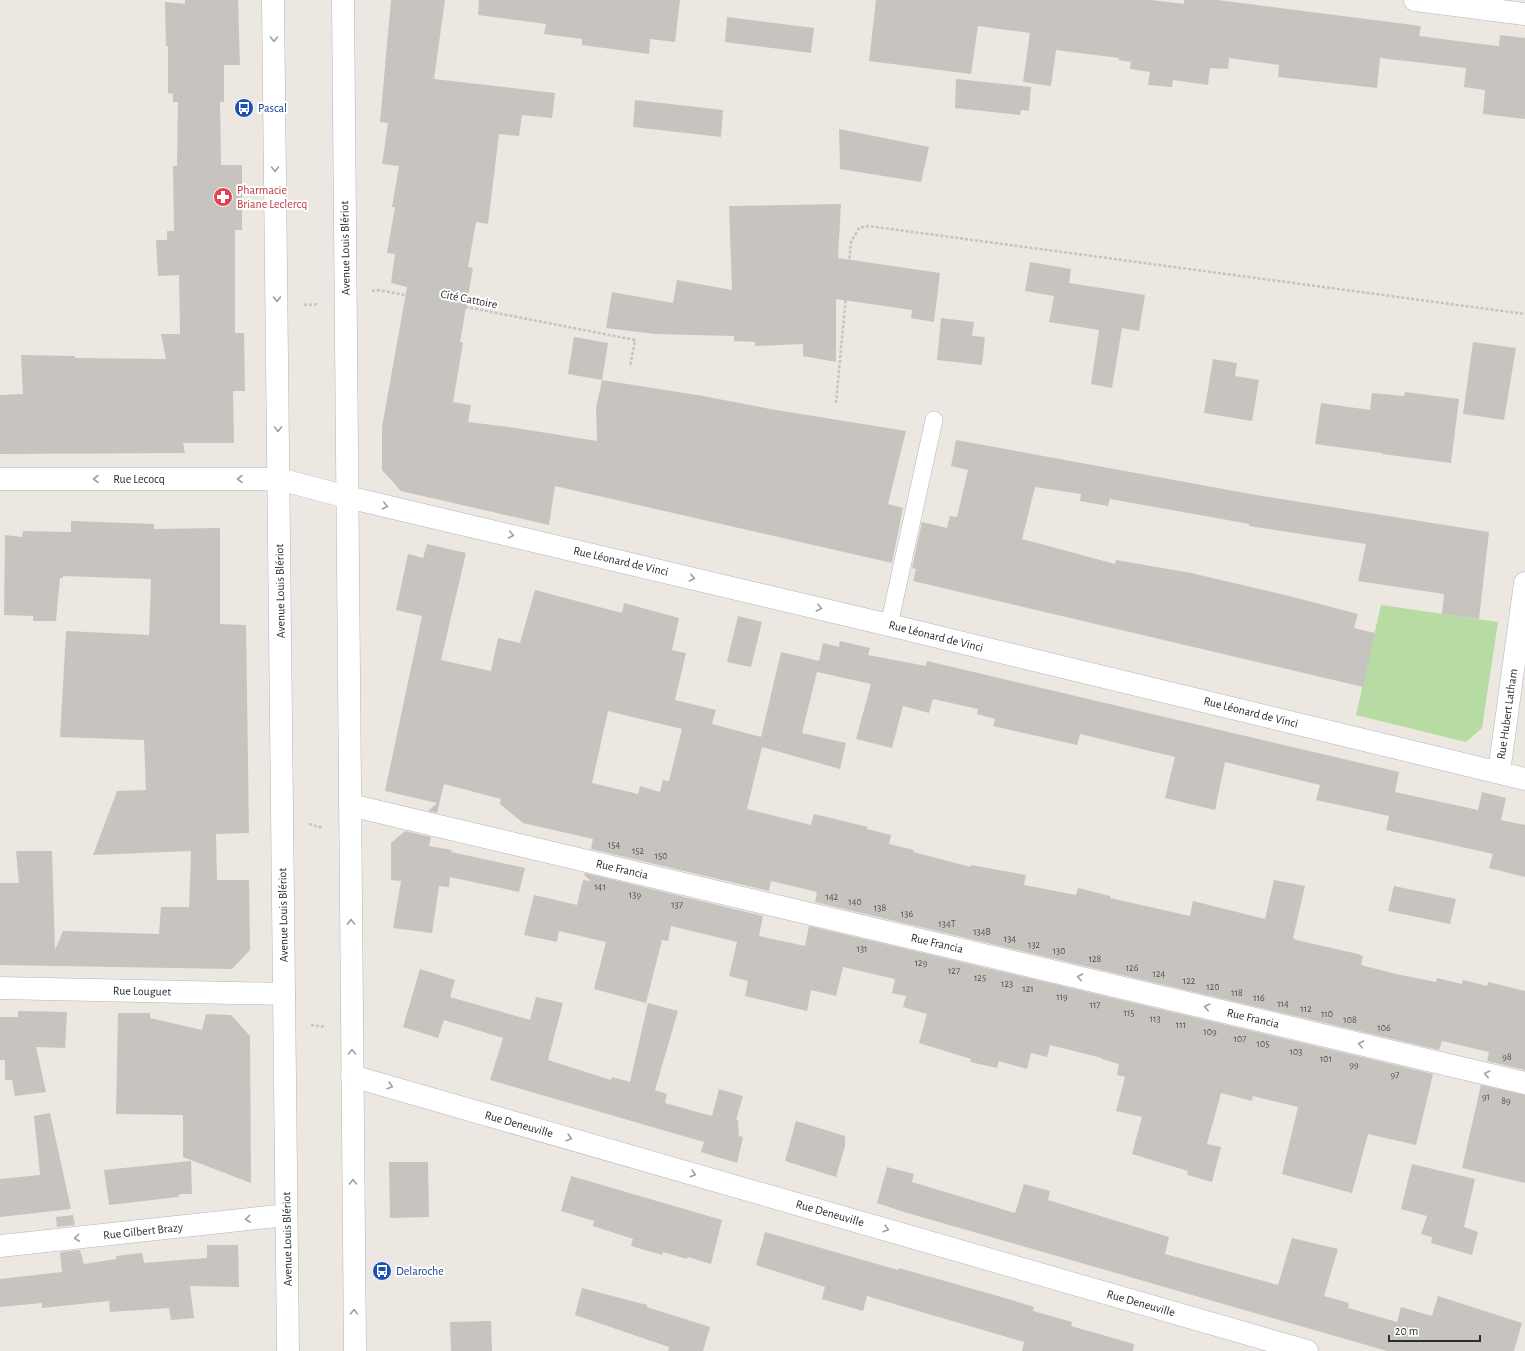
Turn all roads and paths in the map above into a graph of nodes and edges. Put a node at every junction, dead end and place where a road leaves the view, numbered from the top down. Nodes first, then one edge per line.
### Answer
1 (273, 0) edge
2 (342, 0) edge
3 (1415, 0) edge
4 (1525, 14) edge
5 (346, 302) junction
6 (1525, 314) edge
7 (277, 315) junction
8 (630, 367) dead end
9 (836, 403) dead end
10 (934, 420) dead end
11 (0, 479) edge
12 (279, 479) junction
13 (347, 497) junction
14 (1525, 583) edge
15 (889, 625) junction
16 (1499, 772) junction
17 (1525, 779) edge
18 (350, 804) junction
19 (0, 988) edge
20 (284, 994) junction
21 (352, 1076) junction
22 (1525, 1082) edge
23 (286, 1215) junction
24 (0, 1246) edge
25 (288, 1351) edge
26 (355, 1351) edge
27 (1307, 1351) edge

1 -> 7 street, Avenue Louis Blériot
2 - 5 street, Avenue Louis Blériot
3 - 4 street
5 - 7 path, Cité Cattoire
5 - 8 path, Cité Cattoire
5 - 13 street, Avenue Louis Blériot
6 - 9 path
7 -> 12 street, Avenue Louis Blériot
10 - 15 lane
12 -> 11 street, Rue Lecocq
12 - 13 street
12 - 20 street, Avenue Louis Blériot
13 -> 15 street, Rue Léonard de Vinci
13 - 18 street, Avenue Louis Blériot
14 - 16 street, Rue Hubert Latham
15 - 16 street, Rue Léonard de Vinci
16 - 17 street, Rue Léonard de Vinci
21 -> 18 street, Avenue Louis Blériot
22 -> 18 street, Rue Francia
19 - 20 street, Rue Louguet
20 - 23 street, Avenue Louis Blériot
26 -> 21 street, Avenue Louis Blériot
21 -> 27 street, Rue Deneuville
23 -> 24 street, Rue Gilbert Brazy
23 - 25 street, Avenue Louis Blériot

